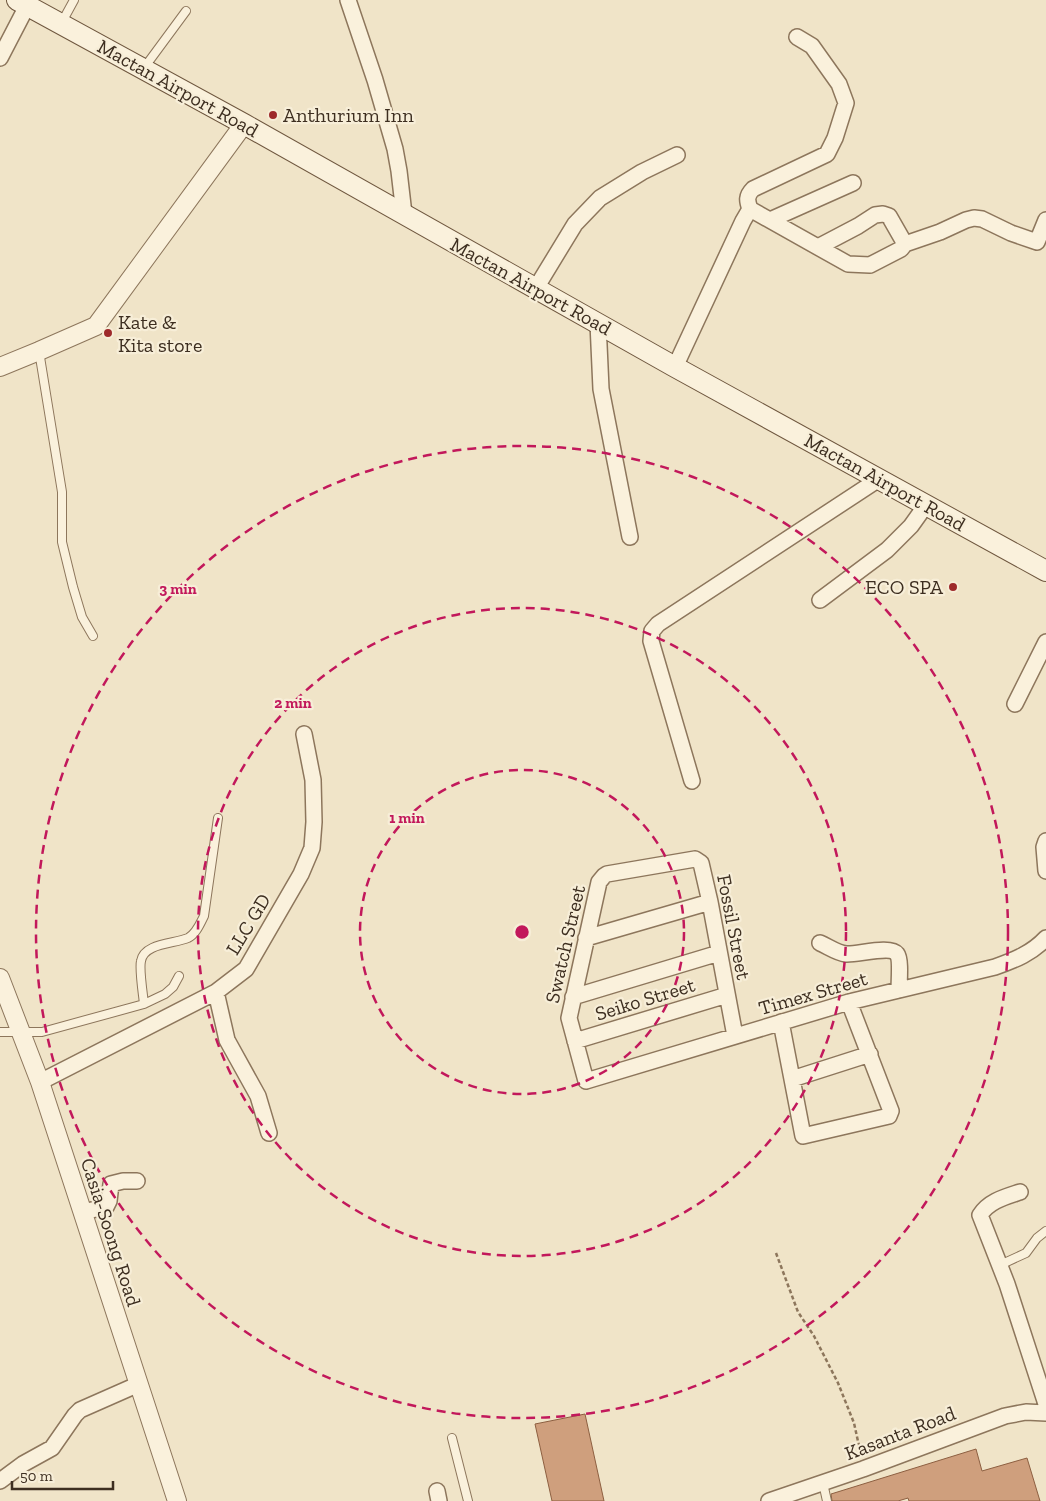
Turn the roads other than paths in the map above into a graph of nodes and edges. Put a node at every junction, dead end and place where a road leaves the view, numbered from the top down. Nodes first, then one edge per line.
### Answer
1 (74, 0) edge
2 (348, 0) edge
3 (22, 3) edge
4 (186, 12) dead end
5 (61, 24) junction
6 (797, 37) dead end
7 (0, 58) edge
8 (143, 69) junction
9 (244, 124) junction
10 (677, 154) dead end
11 (853, 182) dead end
12 (750, 210) junction
13 (404, 214) junction
14 (770, 220) junction
15 (1046, 220) edge
16 (905, 244) junction
17 (1041, 244) edge
18 (818, 247) junction
19 (536, 288) junction
20 (598, 323) junction
21 (40, 351) junction
22 (0, 367) edge
23 (675, 367) junction
24 (879, 479) junction
25 (926, 505) junction
26 (630, 537) dead end
27 (1046, 571) edge
28 (820, 600) dead end
29 (93, 636) dead end
30 (1046, 642) edge
31 (1015, 704) dead end
32 (304, 734) dead end
33 (692, 781) dead end
34 (218, 818) dead end
35 (1046, 841) edge
36 (695, 859) joint
37 (1046, 871) edge
38 (710, 902) junction
39 (586, 938) junction
40 (1046, 938) edge
41 (820, 943) dead end
42 (720, 953) junction
43 (179, 976) dead end
44 (0, 978) edge
45 (899, 990) junction
46 (216, 992) junction
47 (727, 995) junction
48 (573, 998) junction
49 (850, 1002) junction
50 (144, 1004) junction
51 (781, 1022) junction
52 (0, 1032) edge
53 (20, 1033) junction
54 (735, 1036) junction
55 (575, 1040) junction
56 (870, 1054) junction
57 (792, 1079) junction
58 (586, 1081) joint
59 (40, 1082) junction
60 (269, 1133) dead end
61 (137, 1182) dead end
62 (1020, 1192) dead end
63 (82, 1212) junction
64 (1046, 1230) edge
65 (1000, 1265) junction
66 (139, 1384) junction
67 (1046, 1404) edge
68 (1046, 1413) edge
69 (452, 1438) dead end
70 (0, 1481) edge
71 (823, 1483) junction
72 (177, 1501) edge
73 (468, 1501) edge
74 (769, 1501) edge
75 (827, 1501) edge

1 - 5 lane
2 - 13 street
3 - 5 main road, Mactan Airport Road
3 - 7 street
4 - 8 lane
5 - 8 main road, Mactan Airport Road
6 - 12 street
8 - 9 main road, Mactan Airport Road
9 - 13 main road, Mactan Airport Road
9 - 21 street
10 - 19 street
11 - 14 street
12 - 14 street
12 - 23 street
13 - 19 main road, Mactan Airport Road
14 - 18 street
15 - 17 street
16 - 17 street
16 - 18 street
16 - 18 street
19 - 20 main road, Mactan Airport Road
20 - 23 main road, Mactan Airport Road
20 - 26 street
21 - 22 street
21 - 29 lane
23 - 24 main road, Mactan Airport Road
24 - 25 main road, Mactan Airport Road
24 - 33 street
25 - 27 main road, Mactan Airport Road
25 - 28 street
30 - 31 street
32 - 46 street, LLC GD
34 - 50 lane
35 - 37 street
36 - 38 street, Fossil Street
36 - 39 street, Swatch Street
38 - 39 street
38 - 42 street, Fossil Street
39 - 48 street, Swatch Street
40 - 45 street, Timex Street
41 - 45 street
42 - 47 street, Fossil Street
42 - 48 street
43 - 50 lane
44 - 53 street, Casia-Soong Road
45 - 49 street, Timex Street
46 - 59 street, LLC GD
46 - 60 street
47 - 54 street, Fossil Street
47 - 55 street, Seiko Street
48 - 55 street, Swatch Street
49 - 51 street, Timex Street
49 - 56 street
50 - 53 lane
51 - 54 street, Timex Street
51 - 57 street
52 - 53 lane
53 - 59 street, Casia-Soong Road
54 - 58 street, Timex Street
55 - 58 street, Swatch Street
56 - 57 street
56 - 57 street
59 - 63 street, Casia-Soong Road
61 - 63 street
62 - 65 street
63 - 66 street, Casia-Soong Road
64 - 65 lane
65 - 67 street
66 - 70 street
66 - 72 street, Casia-Soong Road
68 - 71 street, Kasanta Road
69 - 73 lane
71 - 74 street, Kasanta Road
71 - 75 lane

